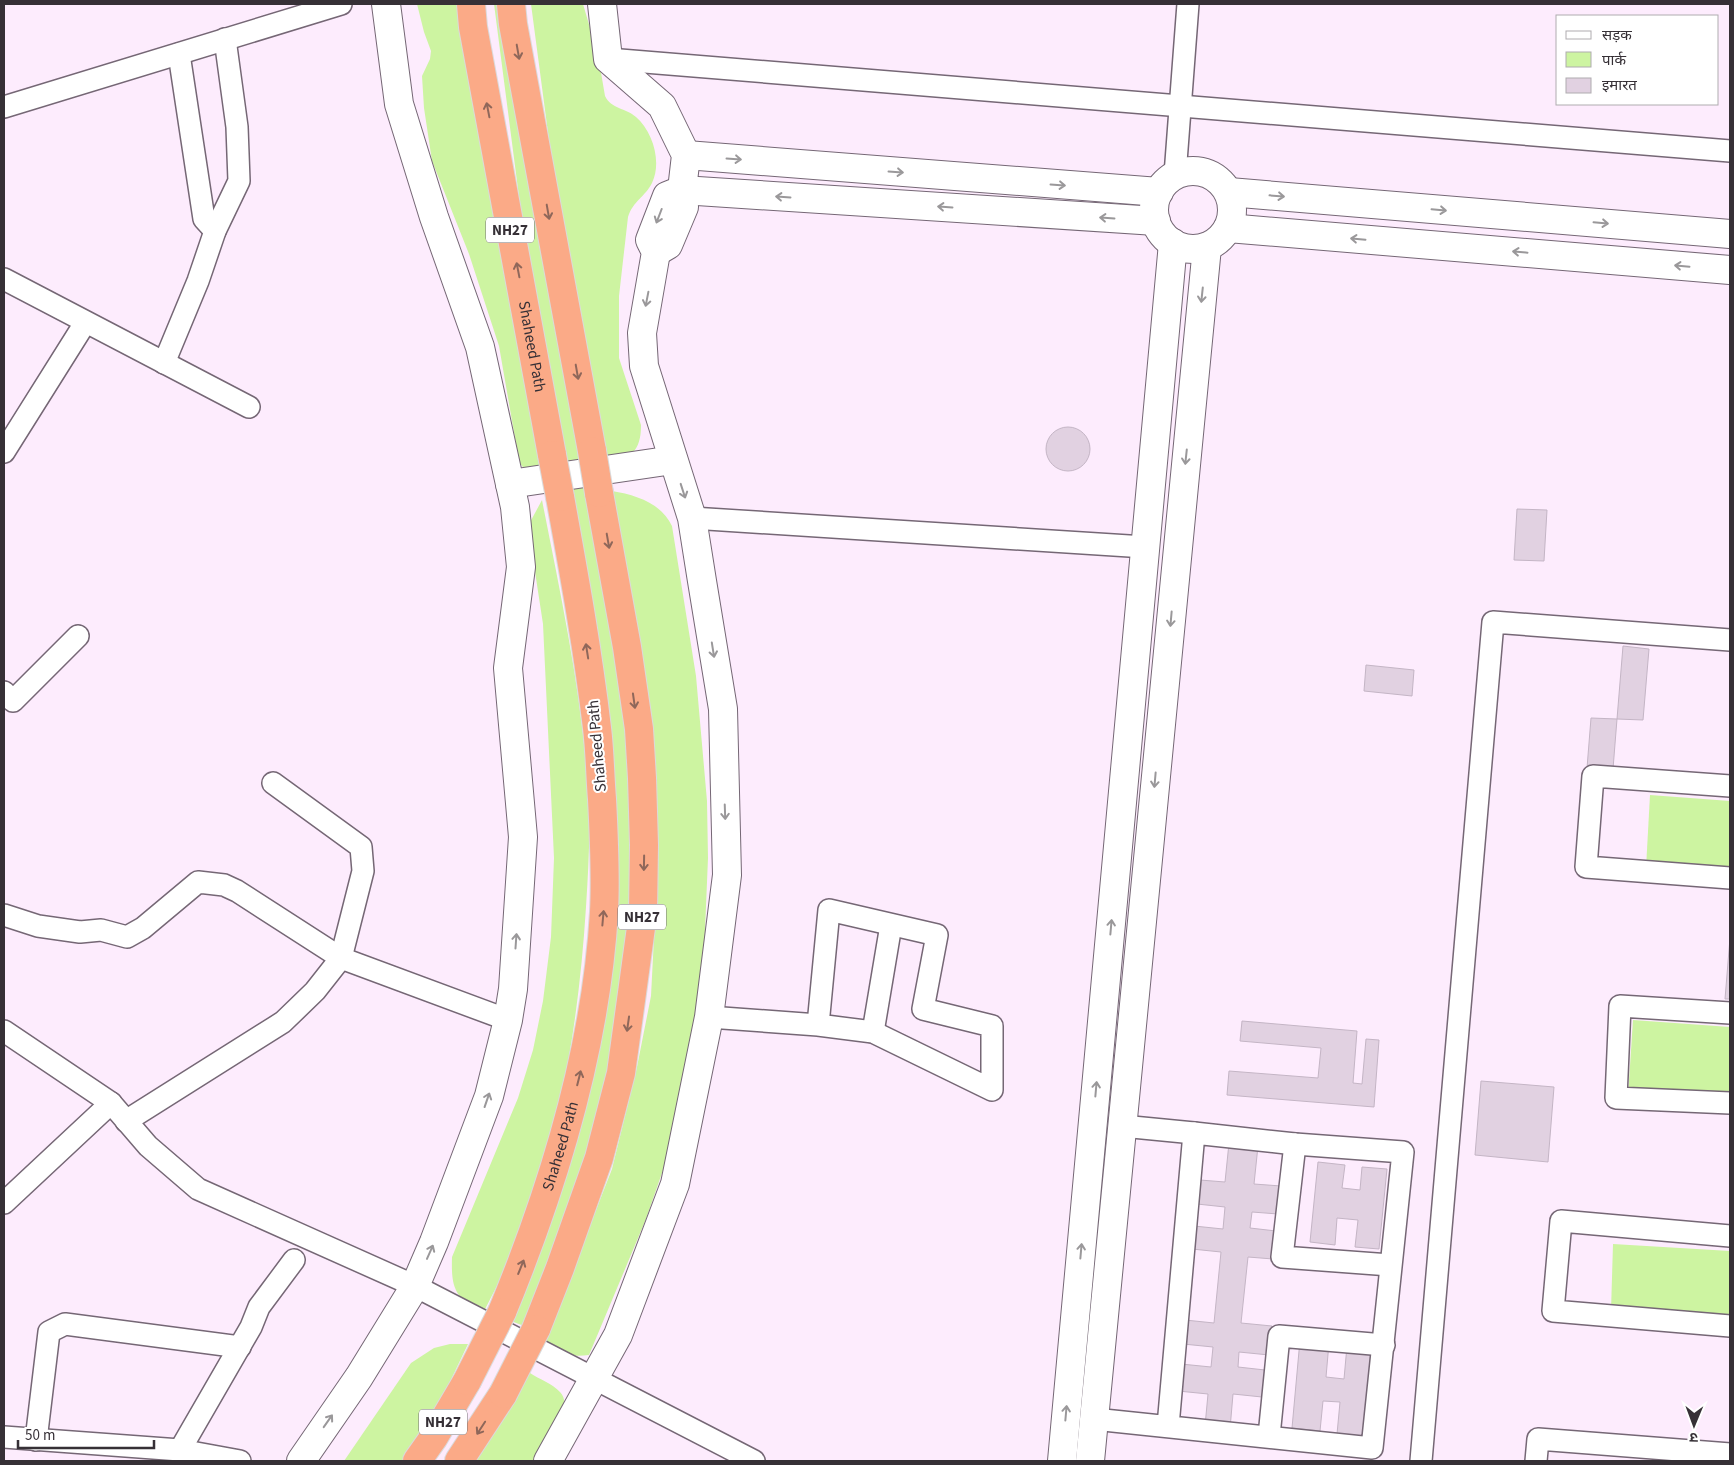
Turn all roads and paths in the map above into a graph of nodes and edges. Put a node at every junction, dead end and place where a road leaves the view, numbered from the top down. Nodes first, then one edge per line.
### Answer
1 (341, 4) edge
2 (386, 4) edge
3 (471, 4) edge
4 (511, 4) edge
5 (602, 4) edge
6 (1188, 4) edge
7 (225, 39) junction
8 (179, 54) junction
9 (608, 59) junction
10 (1180, 106) junction
11 (4, 107) edge
12 (1730, 151) edge
13 (686, 156) junction
14 (1167, 184) junction
15 (682, 190) junction
16 (1229, 192) junction
17 (1156, 221) junction
18 (1228, 228) junction
19 (215, 231) junction
20 (1730, 234) edge
21 (1173, 244) junction
22 (1207, 247) junction
23 (1730, 270) edge
24 (4, 279) edge
25 (85, 323) junction
26 (164, 363) junction
27 (249, 407) dead end
28 (4, 452) edge
29 (673, 460) junction
30 (510, 484) junction
31 (692, 518) junction
32 (1145, 547) junction
33 (78, 636) dead end
34 (1730, 640) edge
35 (4, 692) edge
36 (273, 783) dead end
37 (1730, 786) edge
38 (1730, 878) edge
39 (4, 914) edge
40 (891, 925) junction
41 (341, 958) junction
42 (1730, 1013) edge
43 (709, 1017) junction
44 (508, 1020) junction
45 (818, 1025) junction
46 (4, 1031) edge
47 (873, 1032) junction
48 (111, 1103) junction
49 (1730, 1103) edge
50 (126, 1121) junction
51 (1122, 1126) junction
52 (1194, 1133) junction
53 (1295, 1144) junction
54 (4, 1203) edge
55 (1730, 1236) edge
56 (294, 1260) dead end
57 (1390, 1266) junction
58 (415, 1286) junction
59 (1730, 1326) edge
60 (1384, 1345) junction
61 (240, 1346) junction
62 (594, 1379) junction
63 (1094, 1419) junction
64 (1168, 1426) junction
65 (1269, 1436) junction
66 (4, 1438) edge
67 (36, 1440) junction
68 (180, 1450) junction
69 (1730, 1454) edge
70 (240, 1461) edge
71 (301, 1461) edge
72 (417, 1461) edge
73 (459, 1461) edge
74 (548, 1461) edge
75 (751, 1461) edge
76 (1062, 1461) edge
77 (1090, 1461) edge
78 (1421, 1461) edge
79 (1536, 1461) edge

1 - 7 street
2 - 30 street
72 -> 3 highway, Shaheed Path / NH27, bridge
4 -> 73 highway, NH27, bridge
5 - 9 street
6 - 10 street
7 - 8 street
7 - 19 street
8 - 11 street
8 - 19 street
9 - 10 street
9 - 13 street
10 - 12 street
10 - 14 street
13 -> 14 street
13 - 15 street
14 - 16 street
14 - 17 street
17 -> 15 street
15 -> 29 street
16 - 18 street
16 -> 20 street
17 - 21 street
18 - 22 street
23 -> 18 street
19 - 26 street
21 - 22 street
21 - 32 street
22 -> 51 street
24 - 25 street
25 - 26 street
25 - 28 street
26 - 27 street
29 - 30 street
29 -> 31 street
44 -> 30 street
31 - 32 street
31 -> 43 street
76 -> 32 street
33 - 35 street
34 - 78 street
36 - 41 street
37 - 38 street
39 - 41 street
40 - 45 street
40 - 47 street
40 - 47 street
41 - 44 street
41 - 50 street
42 - 49 street
43 - 45 street
43 - 62 street
58 -> 44 street
45 - 47 street
46 - 48 street
48 - 50 street
48 - 54 street
50 - 58 street
51 - 52 street
51 - 63 street
52 - 53 street
52 - 64 street
53 - 57 street
53 - 57 street
55 - 59 street
56 - 61 street
57 - 60 street
58 - 62 street
71 -> 58 street
60 - 65 street
60 - 65 street
61 - 67 street
61 - 68 street
62 - 74 street
62 - 75 street
63 - 64 street
63 - 77 street
64 - 65 street
66 - 67 street
67 - 68 street
68 - 70 street
69 - 79 street

